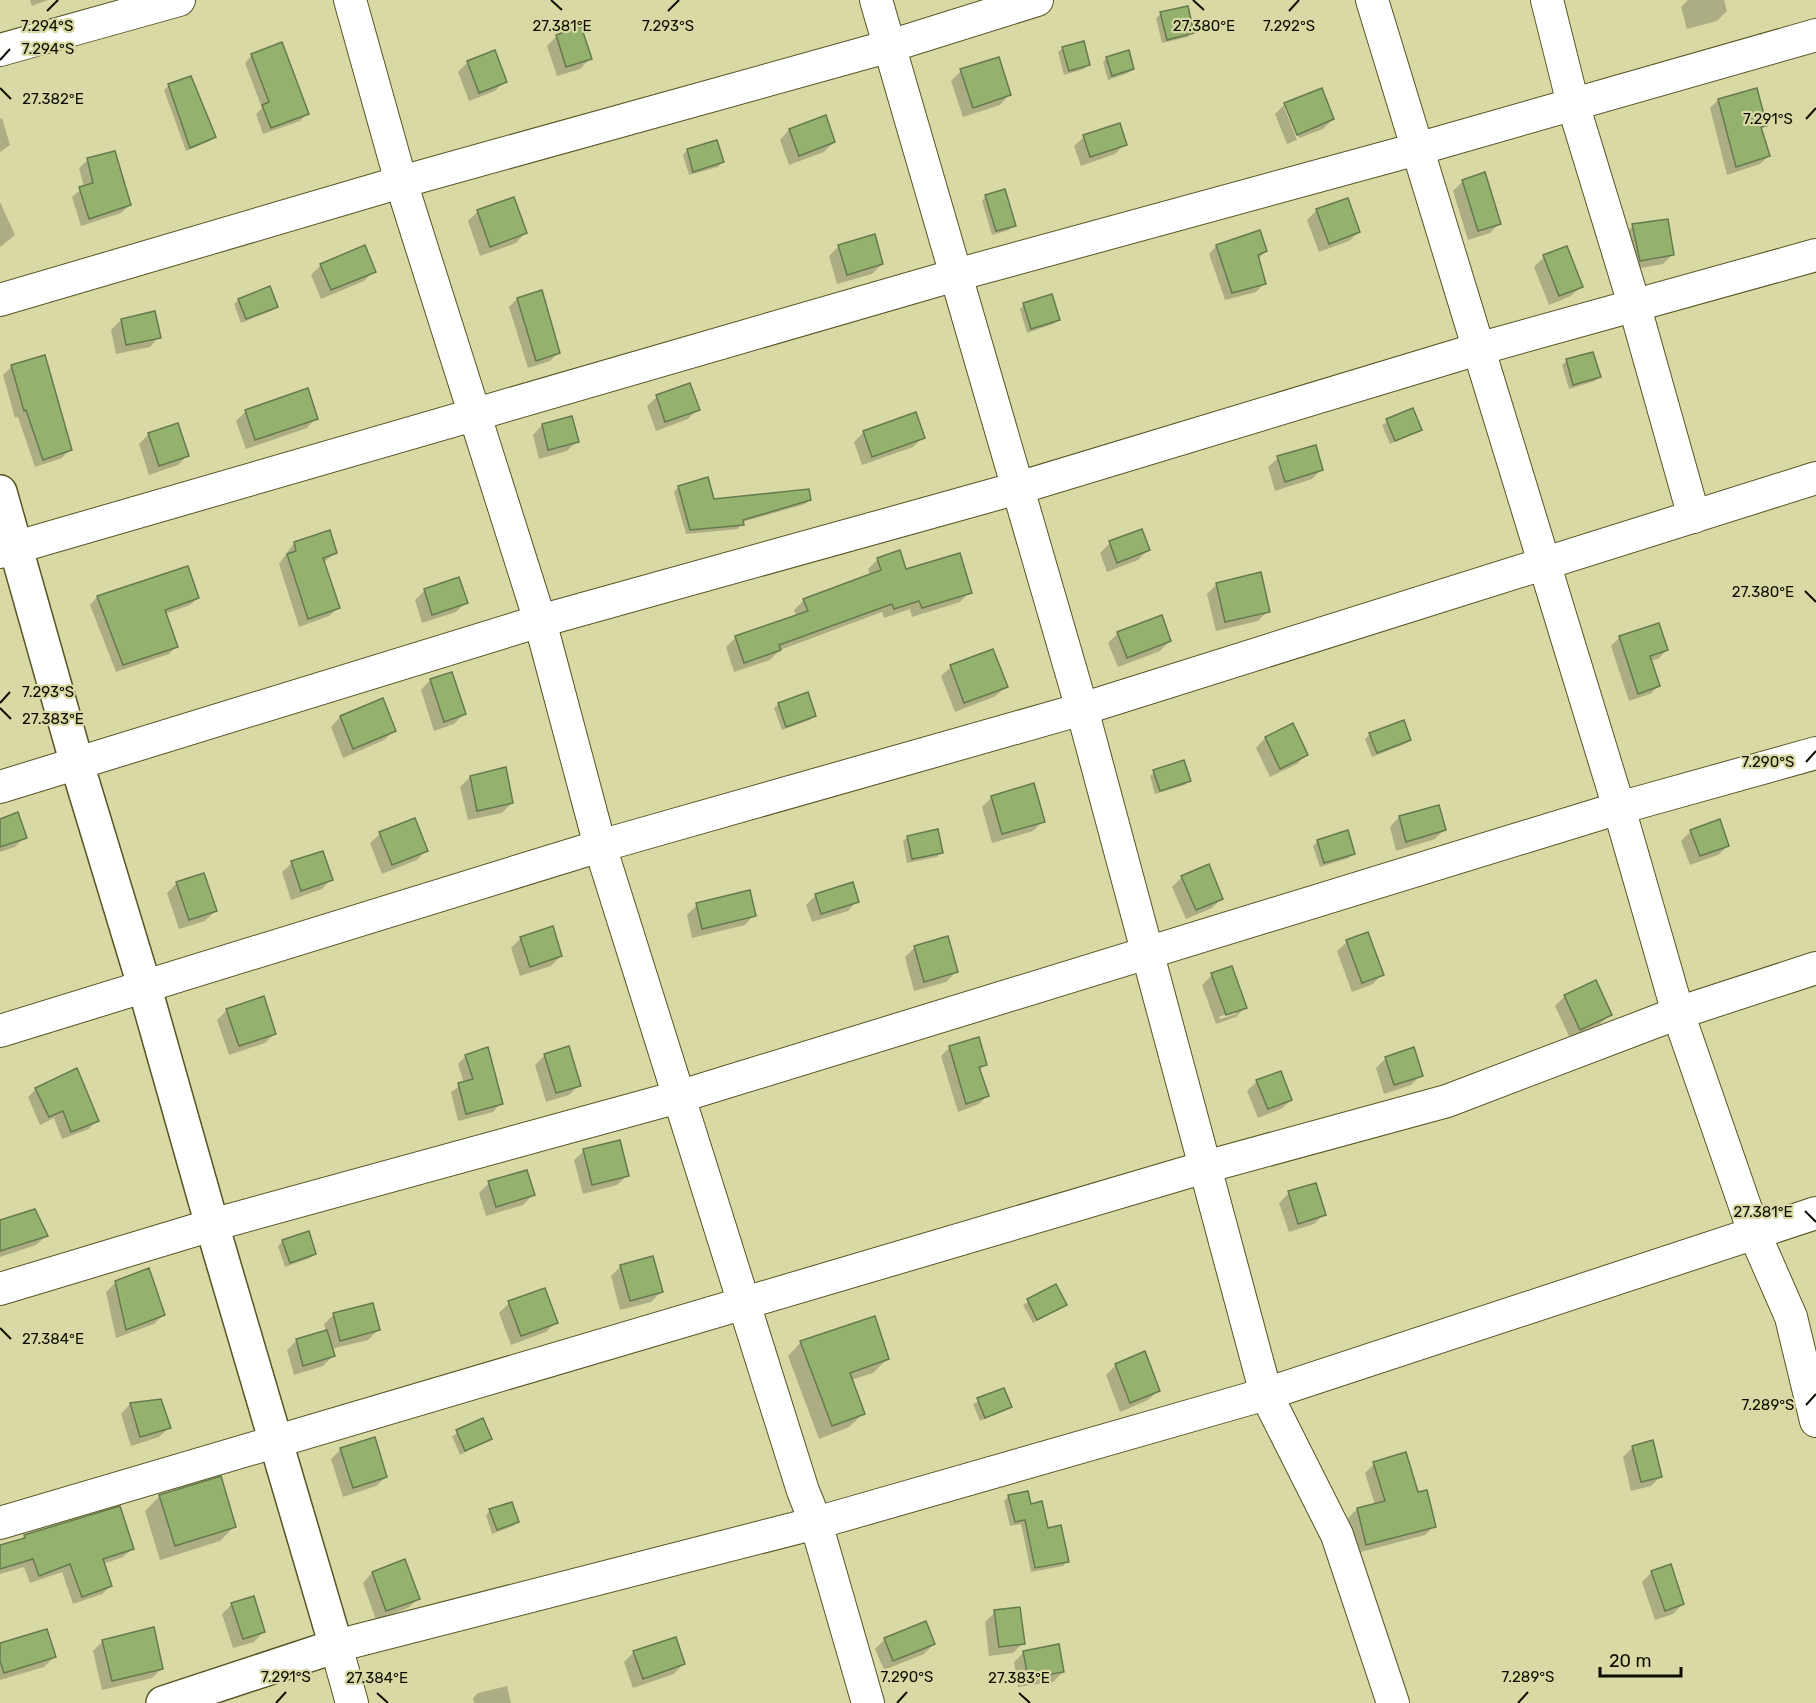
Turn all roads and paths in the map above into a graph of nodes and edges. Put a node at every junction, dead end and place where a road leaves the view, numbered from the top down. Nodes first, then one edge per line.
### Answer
1 (180, 0) edge
2 (350, 0) edge
3 (876, 0) edge
4 (1037, 0) edge
5 (1372, 0) edge
6 (1547, 0) edge
7 (1816, 35) edge
8 (890, 46) junction
9 (0, 50) edge
10 (1573, 104) junction
11 (1417, 149) junction
12 (401, 182) junction
13 (1816, 255) edge
14 (956, 275) junction
15 (0, 300) edge
16 (1634, 304) junction
17 (1478, 349) junction
18 (476, 413) junction
19 (1816, 478) edge
20 (1018, 488) junction
21 (0, 492) edge
22 (1694, 517) junction
23 (8, 550) edge
24 (1544, 564) junction
25 (540, 621) junction
26 (1082, 709) junction
27 (1816, 753) edge
28 (77, 764) junction
29 (0, 787) edge
30 (1619, 808) junction
31 (600, 846) junction
32 (1147, 951) junction
33 (1816, 968) edge
34 (144, 985) junction
35 (1678, 1013) junction
36 (0, 1031) edge
37 (678, 1096) junction
38 (1205, 1167) junction
39 (1816, 1213) edge
40 (212, 1225) junction
41 (1755, 1235) junction
42 (0, 1289) edge
43 (743, 1302) junction
44 (1266, 1394) junction
45 (1816, 1420) edge
46 (276, 1440) junction
47 (0, 1523) edge
48 (816, 1523) junction
49 (336, 1646) junction
50 (163, 1703) edge
51 (352, 1703) edge
52 (868, 1703) edge
53 (1394, 1703) edge

1 - 9 street
2 - 12 street
3 - 8 street
4 - 8 street
5 - 11 street
6 - 10 street
7 - 10 street
8 - 12 street
8 - 14 street
10 - 11 street
10 - 16 street
11 - 14 street
11 - 17 street
12 - 15 street
12 - 18 street
13 - 16 street
14 - 18 street
14 - 20 street
16 - 17 street
16 - 22 street
17 - 20 street
17 - 24 street
18 - 23 street
18 - 25 street
19 - 22 street
20 - 25 street
20 - 26 street
21 - 23 street
22 - 24 street
23 - 28 street
24 - 26 street
24 - 30 street
25 - 28 street
25 - 31 street
26 - 31 street
26 - 32 street
27 - 30 street
28 - 29 street
28 - 34 street
30 - 32 street
30 - 35 street
31 - 34 street
31 - 37 street
32 - 37 street
32 - 38 street
33 - 35 street
34 - 36 street
34 - 40 street
35 - 38 street
35 - 41 street
37 - 40 street
37 - 43 street
38 - 43 street
38 - 44 street
39 - 41 street
40 - 42 street
40 - 46 street
41 - 44 street
41 - 45 street
43 - 46 street
43 - 48 street
44 - 48 street
44 - 53 street
46 - 47 street
46 - 49 street
48 - 49 street
48 - 52 street
49 - 50 street
49 - 51 street

